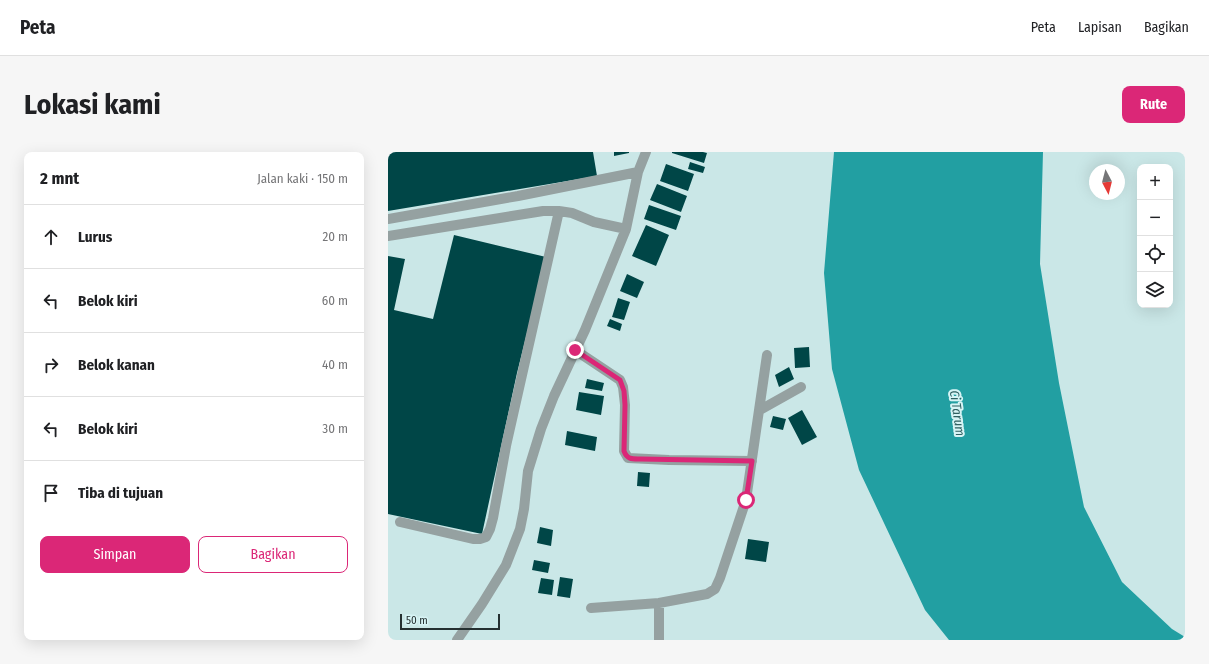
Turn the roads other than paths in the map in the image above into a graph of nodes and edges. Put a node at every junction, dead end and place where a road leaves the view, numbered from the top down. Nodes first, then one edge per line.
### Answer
1 (646, 152) edge
2 (638, 172) junction
3 (559, 211) junction
4 (388, 219) edge
5 (626, 229) junction
6 (388, 236) edge
7 (575, 350) junction
8 (767, 355) dead end
9 (801, 387) dead end
10 (760, 410) junction
11 (752, 461) junction
12 (400, 522) dead end
13 (659, 603) junction
14 (591, 608) dead end
15 (457, 640) edge
16 (659, 640) edge

1 - 2 street
2 - 4 street
2 - 5 street
3 - 5 street
3 - 6 street
3 - 12 street
5 - 7 street
7 - 11 street
7 - 15 street
8 - 10 street
9 - 10 street
10 - 11 street
11 - 13 street
13 - 14 street
13 - 16 street

